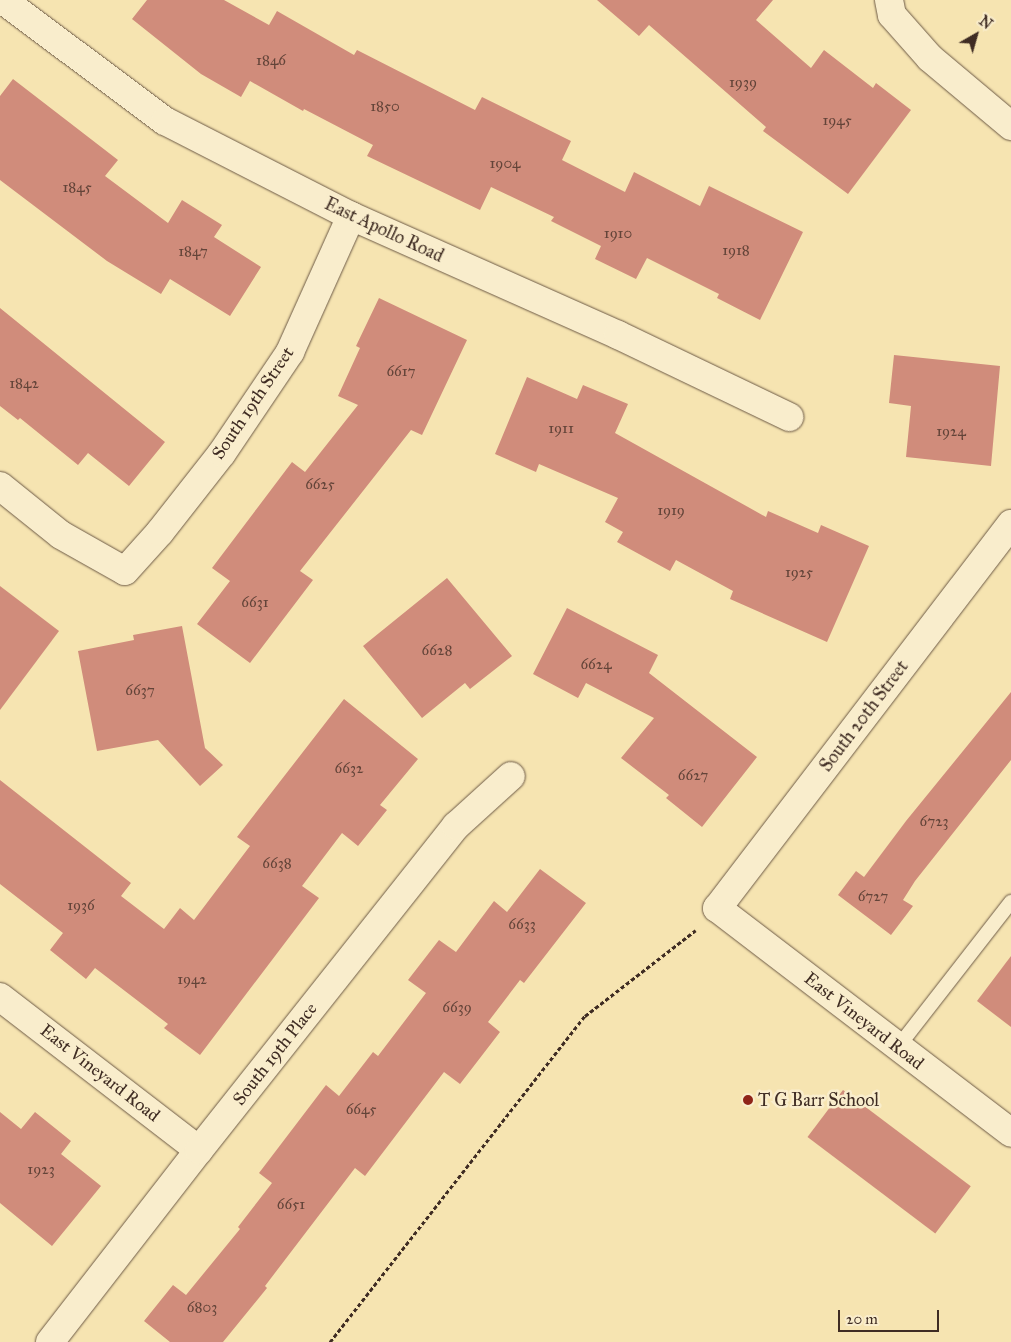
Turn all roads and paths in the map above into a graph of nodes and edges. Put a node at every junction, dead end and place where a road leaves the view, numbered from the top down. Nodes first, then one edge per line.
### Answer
1 (3, 0) edge
2 (889, 0) edge
3 (1011, 126) edge
4 (352, 216) junction
5 (789, 417) dead end
6 (0, 486) edge
7 (1011, 524) edge
8 (511, 776) dead end
9 (1011, 902) edge
10 (717, 908) junction
11 (0, 996) edge
12 (898, 1047) junction
13 (1011, 1133) edge
14 (199, 1150) junction
15 (50, 1342) edge
16 (330, 1342) edge

1 - 4 street, East Apollo Road
2 - 3 street
4 - 5 street, East Apollo Road
4 - 6 street, South 19th Street
7 - 10 street, South 20th Street
8 - 14 street, South 19th Place
9 - 12 lane
10 - 12 street, East Vineyard Road
10 - 16 path
11 - 14 street, East Vineyard Road
12 - 13 street, East Vineyard Road
14 - 15 street, South 19th Place

